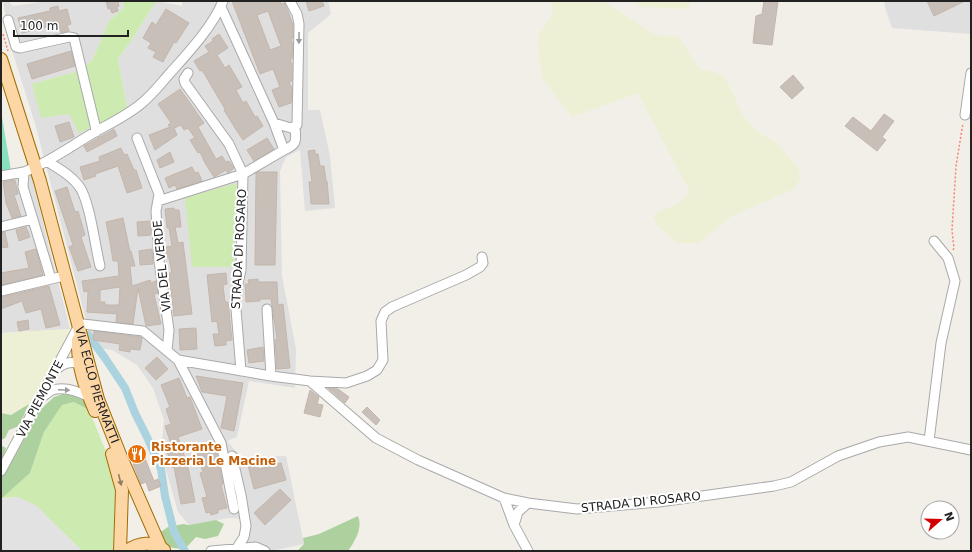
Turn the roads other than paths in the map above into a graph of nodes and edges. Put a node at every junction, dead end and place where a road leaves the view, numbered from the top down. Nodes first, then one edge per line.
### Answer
1 (290, 1) edge
2 (222, 4) edge
3 (8, 20) dead end
4 (1, 59) edge
5 (188, 73) dead end
6 (971, 73) edge
7 (965, 115) road end
8 (274, 123) junction
9 (294, 127) junction
10 (96, 132) junction
11 (137, 138) dead end
12 (284, 150) junction
13 (48, 162) junction
14 (36, 167) junction
15 (24, 172) junction
16 (242, 174) junction
17 (1, 176) edge
18 (158, 201) junction
19 (33, 219) junction
20 (1, 227) edge
21 (934, 241) dead end
22 (482, 257) dead end
23 (100, 266) dead end
24 (64, 276) junction
25 (51, 279) junction
26 (1, 291) edge
27 (267, 309) dead end
28 (78, 327) junction
29 (167, 351) junction
30 (178, 360) junction
31 (80, 364) junction
32 (55, 371) junction
33 (241, 371) junction
34 (270, 376) junction
35 (310, 381) junction
36 (40, 398) junction
37 (94, 398) junction
38 (929, 441) junction
39 (971, 450) edge
40 (232, 456) dead end
41 (1, 471) edge
42 (504, 498) junction
43 (528, 503) junction
44 (234, 509) dead end
45 (514, 525) junction
46 (237, 548) junction
47 (163, 549) edge
48 (120, 551) edge
49 (127, 551) edge
50 (211, 551) edge
51 (264, 551) edge
52 (528, 551) edge

1 -> 9 street
2 - 8 street
2 - 10 street
3 - 10 street
4 - 14 main road
5 - 16 street, STRADA DI ROSARO
6 - 7 street
8 - 9 street
8 - 12 street
9 - 12 street, STRADA DI ROSARO
10 - 13 street
11 - 18 street, VIA DEL VERDE
12 - 16 street, STRADA DI ROSARO
13 - 14 street
13 - 23 street
14 - 15 street
14 - 24 main road
15 - 17 street
15 - 19 street
16 - 18 street, STRADA DI ROSARO
16 - 33 street, STRADA DI ROSARO
18 - 29 street, VIA DEL VERDE
19 - 20 street
19 - 25 street
21 - 38 street
22 - 35 street
24 - 25 street
24 - 28 main road
25 - 26 street
27 - 34 street
28 - 29 street
28 - 31 main road, VIA ECLO PIERMATTI
28 - 32 street, VIA PIEMONTE
28 - 37 main road, VIA ECLO PIERMATTI
29 - 30 street
30 - 33 street
30 - 44 street
31 - 32 street
31 - 37 main road, VIA ECLO PIERMATTI
32 - 36 street, VIA PIEMONTE
33 - 34 street
34 - 35 street
35 - 42 street, STRADA DI ROSARO
36 -> 37 street
36 - 41 street, VIA PIEMONTE
37 - 47 main road, VIA ECLO PIERMATTI
37 -> 48 main road, VIA ECLO PIERMATTI
38 - 39 street, STRADA DI ROSARO
38 - 43 street, STRADA DI ROSARO
40 - 46 street
42 - 43 street, STRADA DI ROSARO
42 - 45 street
43 - 45 street
45 - 52 street
46 - 50 street
46 - 51 street
47 - 49 main road, VIA ECLO PIERMATTI

